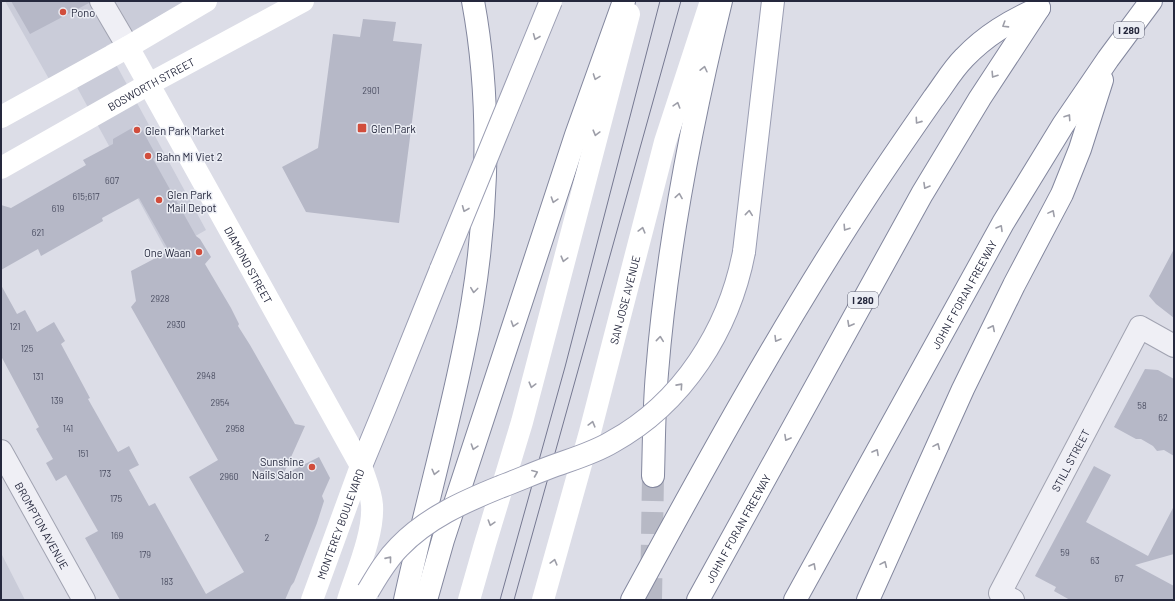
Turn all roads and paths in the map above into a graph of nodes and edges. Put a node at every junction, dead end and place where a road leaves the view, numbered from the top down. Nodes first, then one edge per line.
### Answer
1 (101, 1) edge
2 (206, 1) edge
3 (302, 1) edge
4 (473, 1) edge
5 (551, 1) edge
6 (624, 1) edge
7 (632, 1) edge
8 (711, 1) edge
9 (721, 1) edge
10 (772, 1) edge
11 (1151, 1) edge
12 (1042, 4) edge
13 (128, 47) junction
14 (1108, 59) junction
15 (149, 84) junction
16 (1, 117) edge
17 (1, 168) edge
18 (1174, 346) edge
19 (1, 451) edge
20 (360, 466) junction
21 (654, 476) tunnel mouth
22 (366, 596) edge
23 (1006, 596) edge
24 (84, 600) edge
25 (312, 600) edge
26 (348, 600) edge
27 (405, 600) edge
28 (426, 600) edge
29 (470, 600) edge
30 (543, 600) edge
31 (632, 600) edge
32 (698, 600) edge
33 (795, 600) edge
34 (868, 600) edge

1 - 13 street, DIAMOND STREET
2 - 13 main road
3 - 15 main road, BOSWORTH STREET
4 -> 27 main road
5 -> 20 main road, bridge
6 -> 28 main road
7 -> 29 main road
30 -> 8 main road, SAN JOSE AVENUE
21 -> 9 main road
22 -> 10 main road, bridge
11 - 14 main road, JOHN F FORAN FREEWAY / I 280
12 -> 31 main road
12 -> 32 main road, JOHN F FORAN FREEWAY / I 280
13 - 15 main road, DIAMOND STREET
13 - 16 main road
33 -> 14 main road, JOHN F FORAN FREEWAY / I 280
34 -> 14 main road
15 - 17 main road, BOSWORTH STREET
15 - 20 main road, DIAMOND STREET
18 - 23 street, STILL STREET
19 - 24 street, BROMPTON AVENUE
20 - 25 main road, MONTEREY BOULEVARD
20 - 26 main road, MONTEREY BOULEVARD

